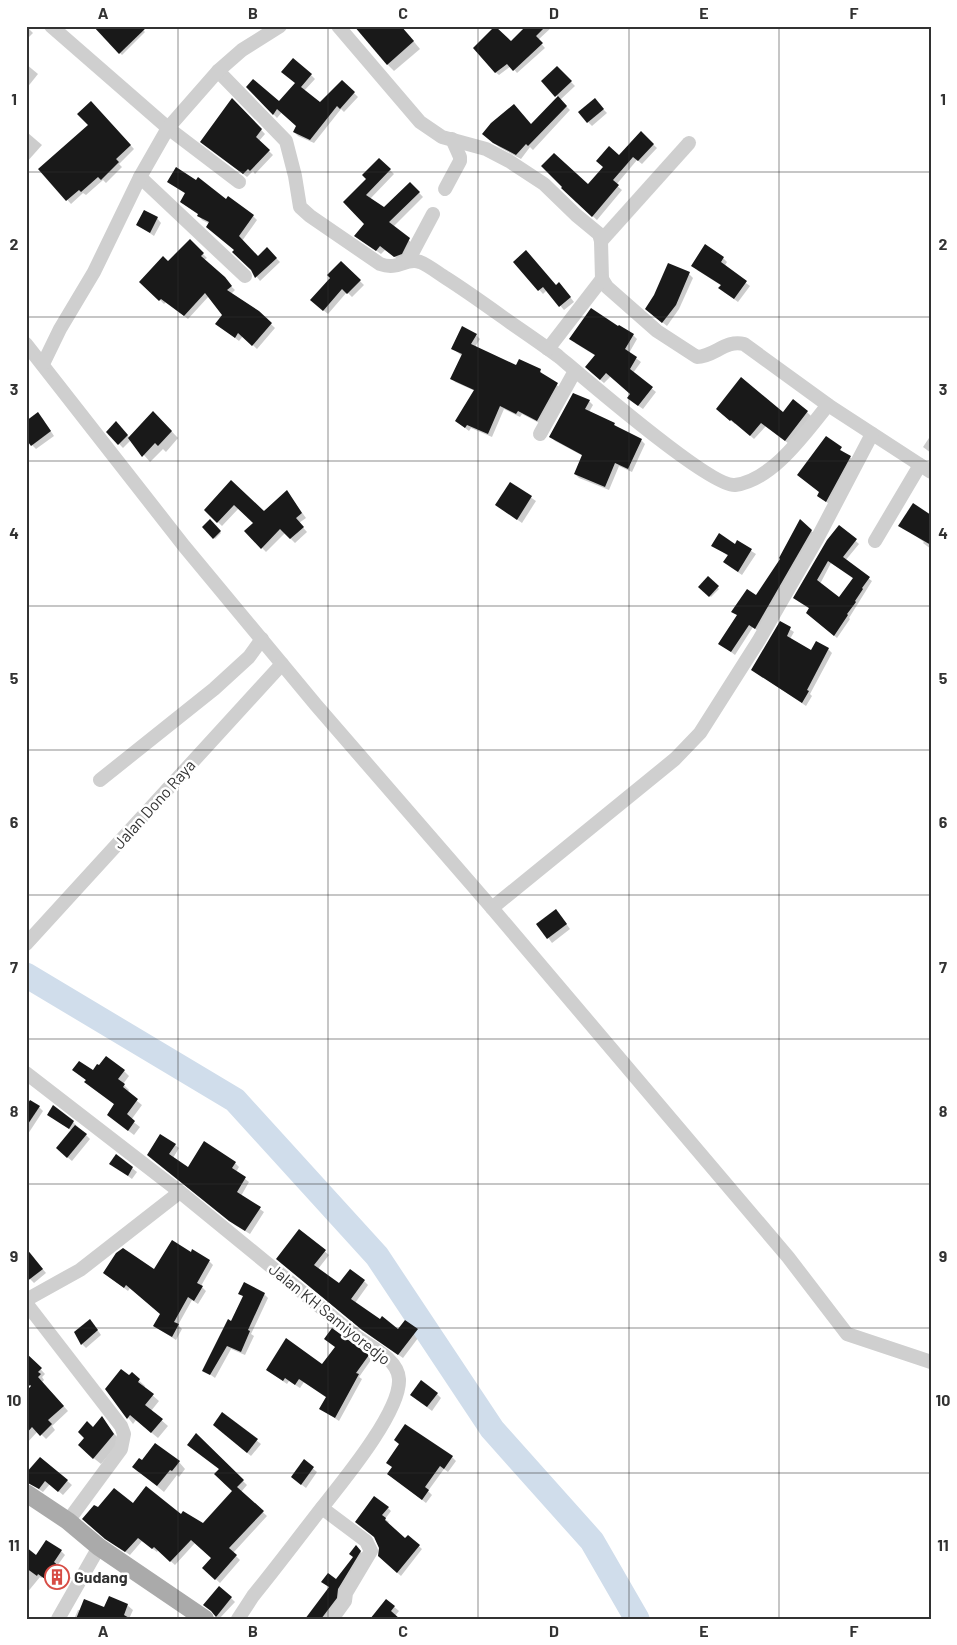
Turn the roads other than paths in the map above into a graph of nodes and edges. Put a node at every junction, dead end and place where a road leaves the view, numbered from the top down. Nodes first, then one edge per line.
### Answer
1 (51, 26) edge
2 (280, 26) edge
3 (338, 26) edge
4 (218, 72) junction
5 (168, 128) junction
6 (452, 139) junction
7 (688, 143) dead end
8 (140, 177) junction
9 (239, 182) dead end
10 (445, 189) dead end
11 (433, 214) dead end
12 (601, 242) junction
13 (408, 261) junction
14 (246, 276) dead end
15 (602, 279) junction
16 (26, 344) edge
17 (548, 349) junction
18 (43, 364) junction
19 (575, 371) junction
20 (828, 405) junction
21 (540, 434) dead end
22 (872, 434) junction
23 (926, 468) edge
24 (875, 541) dead end
25 (262, 639) junction
26 (282, 664) junction
27 (100, 780) dead end
28 (492, 908) junction
29 (26, 944) edge
30 (26, 1073) edge
31 (180, 1192) junction
32 (26, 1302) edge
33 (931, 1362) edge
34 (26, 1492) edge
35 (322, 1508) junction
36 (68, 1521) junction
37 (99, 1547) junction
38 (58, 1619) edge
39 (205, 1619) edge
40 (238, 1619) edge
41 (332, 1619) edge

1 - 5 street
2 - 4 street
3 - 6 street
4 - 5 street
4 - 13 street
5 - 8 street
5 - 9 street
6 - 10 street
6 - 12 street
7 - 12 street
8 - 14 street
8 - 18 street
11 - 13 street
12 - 15 street
13 - 17 street
15 - 17 street
15 - 20 street
16 - 18 street
17 - 19 street
18 - 25 street
19 - 20 street
19 - 21 street
20 - 22 street
22 - 23 street
22 - 28 street
23 - 24 street
25 - 26 street
25 - 27 street
26 - 28 street
26 - 29 street, Jalan Dono Raya
28 - 33 street
30 - 31 street, Jalan KH Samiyoredjo
31 - 32 street
31 - 35 street, Jalan KH Samiyoredjo
32 - 36 street
34 - 36 main road
35 - 40 street, Jalan KH Samiyoredjo
35 - 41 street
36 - 37 main road
37 - 38 street
37 - 39 main road

